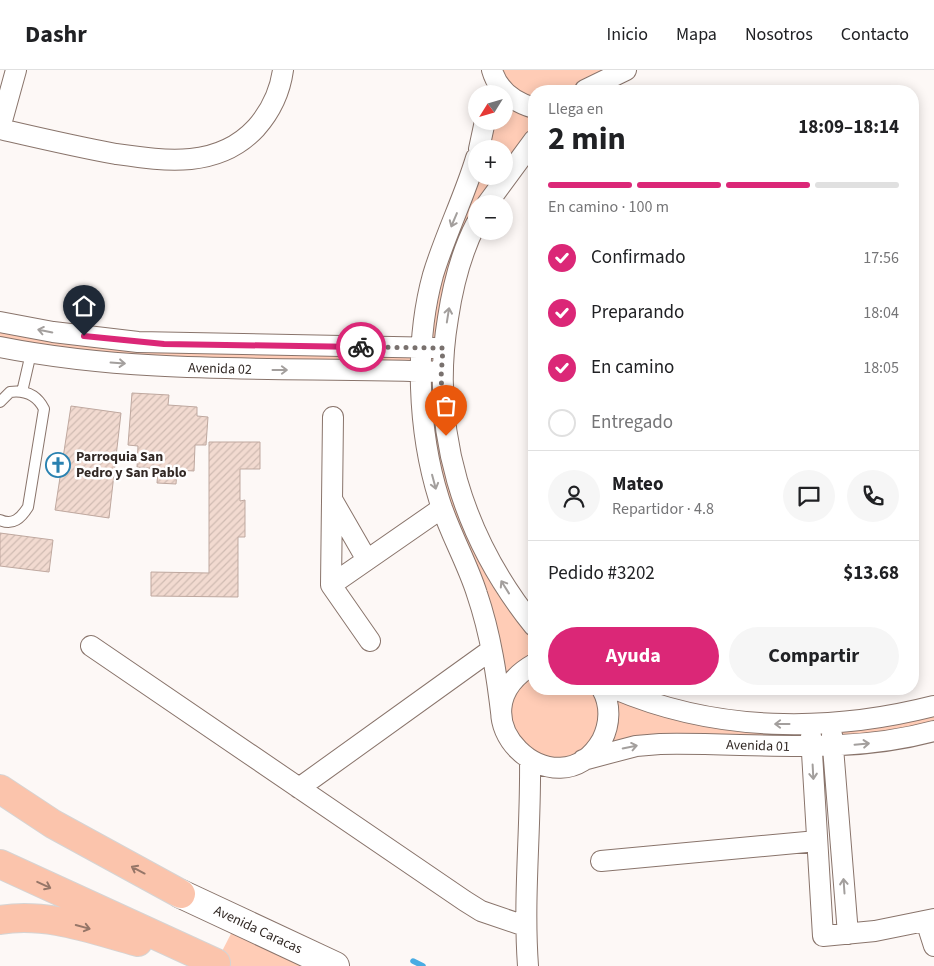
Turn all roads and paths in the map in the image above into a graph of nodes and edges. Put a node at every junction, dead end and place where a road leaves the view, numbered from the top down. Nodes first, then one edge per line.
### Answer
1 (16, 70) edge
2 (283, 70) edge
3 (491, 70) edge
4 (595, 70) edge
5 (626, 70) edge
6 (489, 85) edge
7 (587, 85) edge
8 (594, 85) edge
9 (528, 106) edge
10 (0, 128) edge
11 (528, 148) edge
12 (468, 180) edge
13 (494, 195) edge
14 (470, 240) edge
15 (0, 322) edge
16 (232, 344) junction
17 (0, 348) edge
18 (423, 348) junction
19 (443, 348) junction
20 (31, 354) junction
21 (231, 370) junction
22 (422, 371) junction
23 (442, 372) junction
24 (22, 392) junction
25 (0, 402) edge
26 (333, 417) dead end
27 (332, 500) junction
28 (442, 508) junction
29 (0, 520) edge
30 (368, 560) junction
31 (332, 585) junction
32 (528, 618) edge
33 (370, 641) dead end
34 (90, 646) dead end
35 (492, 650) junction
36 (528, 668) edge
37 (604, 695) edge
38 (631, 695) edge
39 (934, 706) edge
40 (502, 720) junction
41 (832, 722) junction
42 (810, 724) junction
43 (934, 731) edge
44 (833, 746) junction
45 (812, 748) junction
46 (583, 760) junction
47 (530, 761) junction
48 (299, 788) junction
49 (0, 789) edge
50 (817, 841) junction
51 (601, 861) dead end
52 (0, 864) edge
53 (181, 894) joint
54 (0, 920) edge
55 (930, 920) edge
56 (525, 926) junction
57 (848, 934) junction
58 (934, 946) edge
59 (219, 965) edge
60 (336, 966) edge
61 (528, 966) edge

1 - 10 street
2 - 10 street
3 - 6 street
3 - 9 street
4 - 7 street
5 - 8 street
11 - 13 street
12 -> 18 street
19 -> 14 street
16 -> 15 street, Avenida 02
16 - 18 street, Avenida 02
16 - 21 street
17 - 20 street, Avenida 02
18 - 19 street, Avenida 02
18 - 22 street
19 - 23 street
20 -> 21 street, Avenida 02
20 - 24 lane
21 -> 22 street, Avenida 02
22 - 23 street, Avenida 02
22 -> 28 street
32 -> 23 street
24 - 25 lane
24 - 29 lane
26 - 27 street
27 - 30 street
27 - 31 street
28 - 30 street
28 - 35 street
30 - 31 street
31 - 33 street
34 - 48 street
35 - 40 street
35 - 48 street
36 - 40 street
37 - 46 street
42 -> 38 street, Avenida 01
39 - 41 street, Avenida 01
40 - 47 street
41 - 42 street, Avenida 01
41 - 44 street
42 - 45 street
44 -> 43 street, Avenida 01
44 - 45 street, Avenida 01
57 -> 44 street
46 -> 45 street, Avenida 01
45 -> 50 street
46 - 47 street, Avenida 01
47 - 56 street
48 - 56 street
53 -> 49 main road
50 - 51 street
50 - 57 street
52 -> 59 main road
53 - 60 street, Avenida Caracas
54 -> 59 main road
55 - 57 street
55 - 58 street
56 - 61 street

